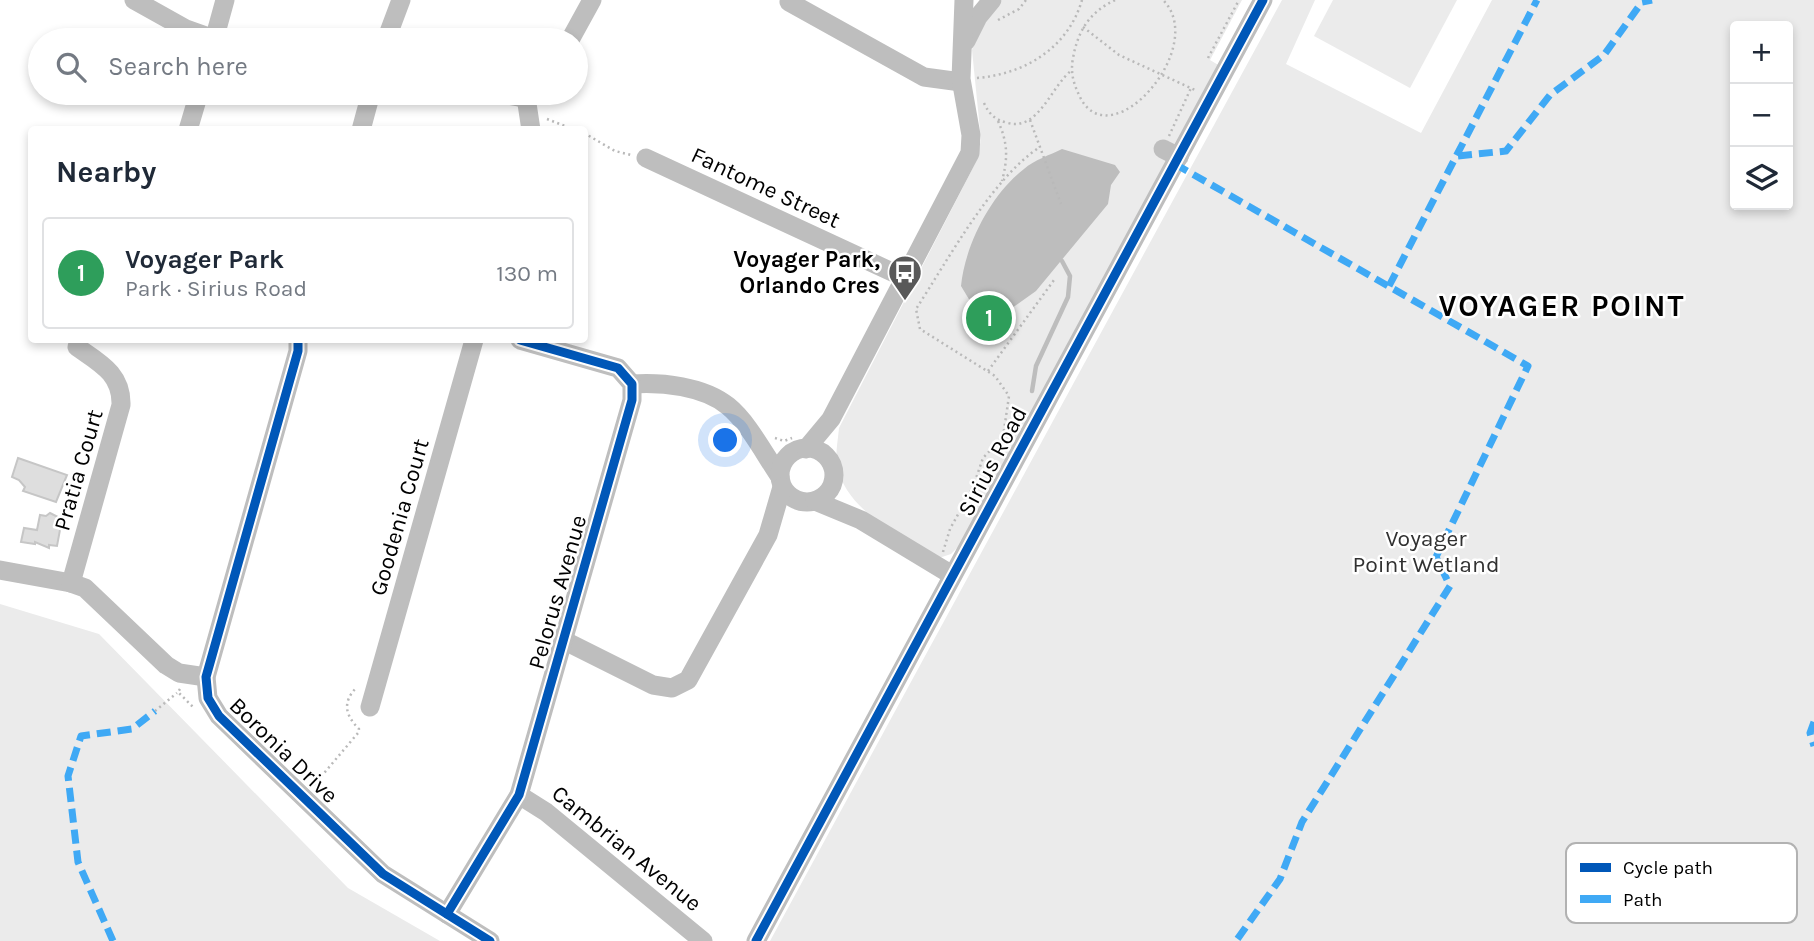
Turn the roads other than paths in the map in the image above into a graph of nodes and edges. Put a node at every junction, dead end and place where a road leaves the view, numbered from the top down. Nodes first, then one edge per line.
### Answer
1 (134, 0) edge
2 (225, 0) edge
3 (401, 0) edge
4 (592, 0) edge
5 (964, 0) edge
6 (992, 0) edge
7 (1262, 0) edge
8 (789, 2) dead end
9 (184, 28) edge
10 (217, 28) edge
11 (390, 28) edge
12 (577, 28) edge
13 (962, 49) junction
14 (970, 86) junction
15 (195, 105) edge
16 (368, 105) edge
17 (531, 105) edge
18 (189, 126) edge
19 (362, 126) edge
20 (531, 126) edge
21 (646, 158) road end
22 (905, 278) junction
23 (300, 343) edge
24 (473, 343) edge
25 (530, 343) edge
26 (77, 347) dead end
27 (632, 384) junction
28 (831, 419) junction
29 (764, 438) junction
30 (798, 446) junction
31 (829, 460) junction
32 (833, 481) junction
33 (781, 482) junction
34 (809, 501) junction
35 (861, 520) junction
36 (768, 535) junction
37 (0, 570) edge
38 (952, 575) junction
39 (71, 583) junction
40 (563, 640) junction
41 (197, 676) junction
42 (370, 707) dead end
43 (519, 795) junction
44 (447, 915) junction
45 (490, 941) edge
46 (703, 941) edge
47 (756, 941) edge

1 - 9 street
2 - 10 street
3 - 11 street
4 - 12 street
5 - 13 street
6 - 13 street
7 - 38 street, Sirius Road
8 - 14 street
13 - 14 street
14 - 22 street
15 - 18 street
16 - 19 street
17 - 20 street
21 - 22 street, Fantome Street
22 - 28 street
23 - 41 street
24 - 42 street, Goodenia Court
25 - 27 street
26 - 39 street, Pratia Court
27 - 29 street
27 - 40 street, Pelorus Avenue
28 - 30 street
28 - 31 street
29 - 30 street
29 - 33 street
30 - 31 street
30 - 33 street
31 - 32 street
32 - 34 street
32 - 35 street
33 - 34 street
33 - 36 street
34 - 35 street
34 - 36 street
35 - 38 street
36 - 40 street
37 - 39 street
38 - 47 street, Sirius Road
39 - 41 street
40 - 43 street, Pelorus Avenue
41 - 44 street, Boronia Drive
43 - 44 street, Pelorus Avenue
43 - 46 street, Cambrian Avenue
44 - 45 street, Boronia Drive

